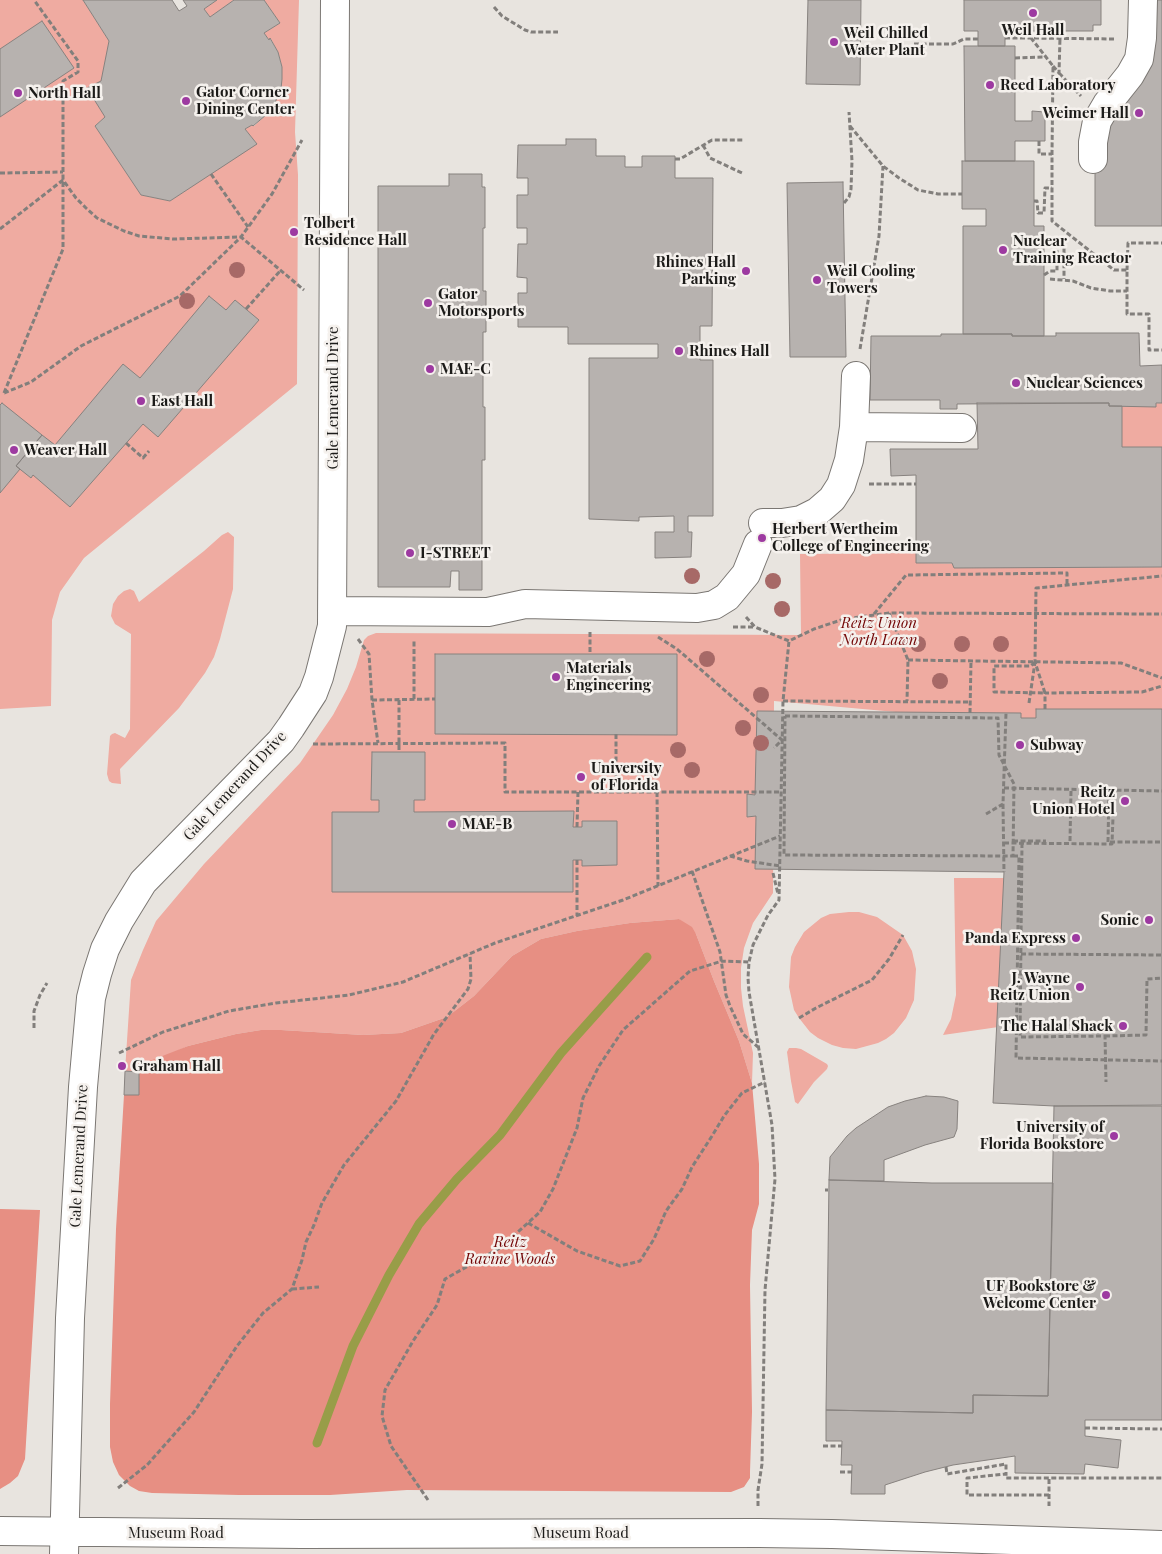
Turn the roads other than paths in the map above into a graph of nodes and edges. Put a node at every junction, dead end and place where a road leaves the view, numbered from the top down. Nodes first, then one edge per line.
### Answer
1 (335, 0) edge
2 (1143, 0) edge
3 (1092, 160) dead end
4 (856, 376) road end
5 (854, 428) junction
6 (962, 428) dead end
7 (332, 612) junction
8 (0, 1531) edge
9 (64, 1543) edge
10 (796, 1544) edge
11 (1162, 1545) edge

1 - 7 street, Gale Lemerand Drive
2 - 3 street
4 - 5 street
5 - 6 street
5 - 7 street
7 - 9 street, Gale Lemerand Drive
8 - 9 street, Museum Road
9 - 10 street, Museum Road
10 - 11 street, Museum Road

